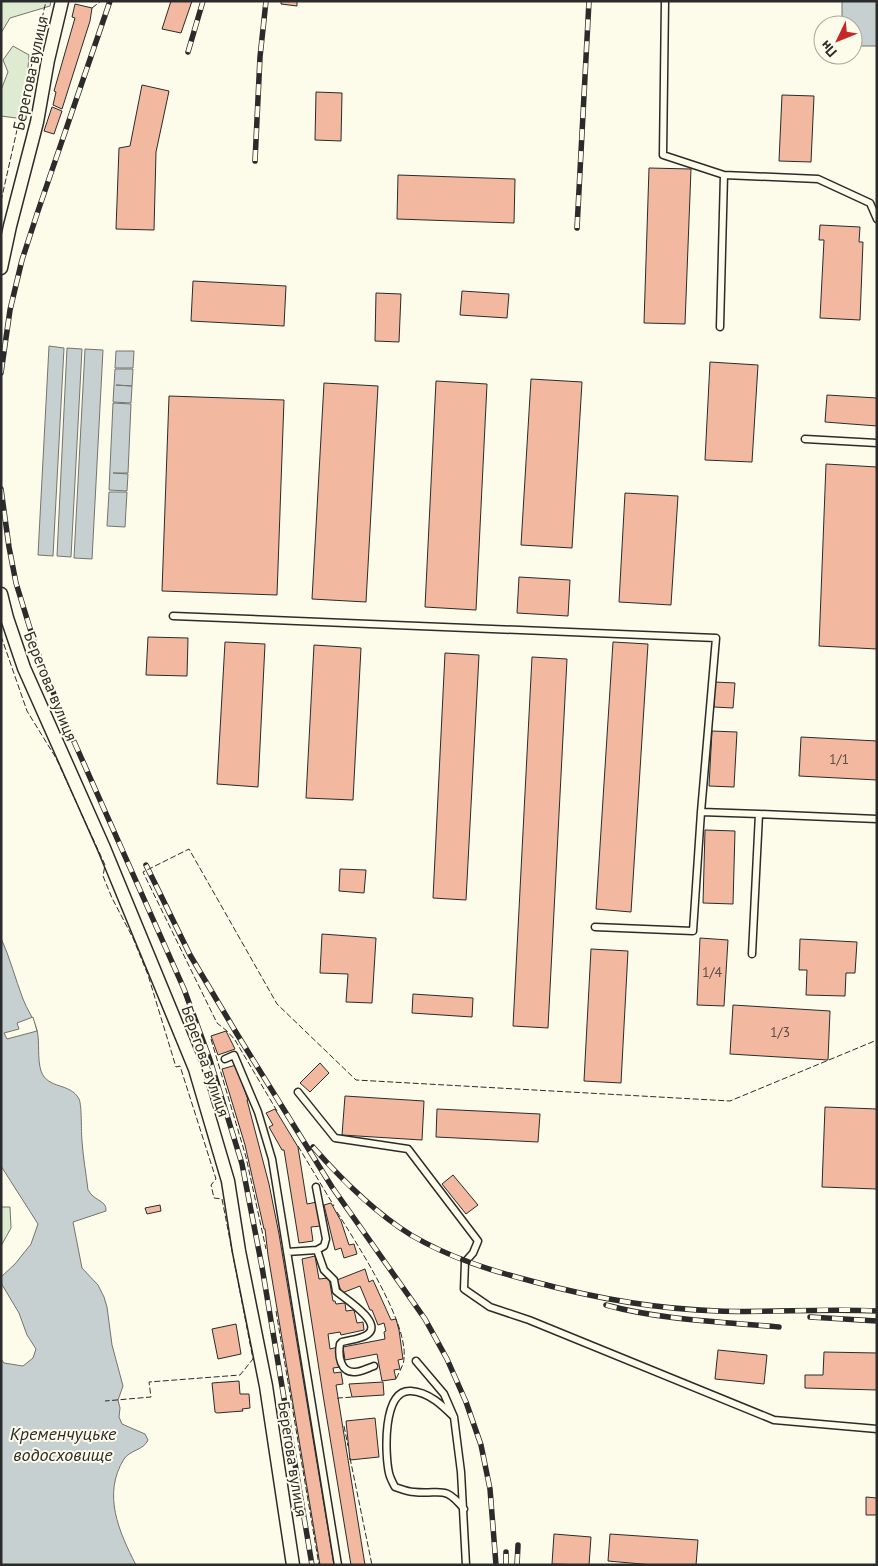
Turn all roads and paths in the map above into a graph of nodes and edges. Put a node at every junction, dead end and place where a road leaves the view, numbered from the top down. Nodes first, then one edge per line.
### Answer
1 (62, 1) edge
2 (665, 1) edge
3 (724, 175) junction
4 (877, 219) edge
5 (1, 268) edge
6 (720, 327) dead end
7 (804, 439) dead end
8 (877, 444) edge
9 (1, 594) edge
10 (173, 616) dead end
11 (701, 812) junction
12 (759, 814) junction
13 (877, 819) edge
14 (594, 927) dead end
15 (752, 954) dead end
16 (225, 1059) dead end
17 (298, 1092) dead end
18 (316, 1187) dead end
19 (317, 1250) junction
20 (287, 1252) junction
21 (416, 1361) dead end
22 (374, 1366) dead end
23 (454, 1417) junction
24 (877, 1429) edge
25 (464, 1509) junction
26 (293, 1565) edge
27 (338, 1565) edge
28 (466, 1565) edge

1 - 5 street, Берегова вулиця
2 - 3 lane
3 - 4 lane
3 - 6 lane
7 - 8 lane
9 - 26 street, Берегова вулиця
10 - 11 lane
11 - 12 lane
11 - 14 lane
12 - 13 lane
12 - 15 lane
16 - 20 lane
17 - 24 lane
18 - 19 lane
19 - 20 lane
19 - 22 lane
20 - 27 lane
21 - 23 lane
23 - 25 lane
23 - 25 lane
25 - 28 lane

